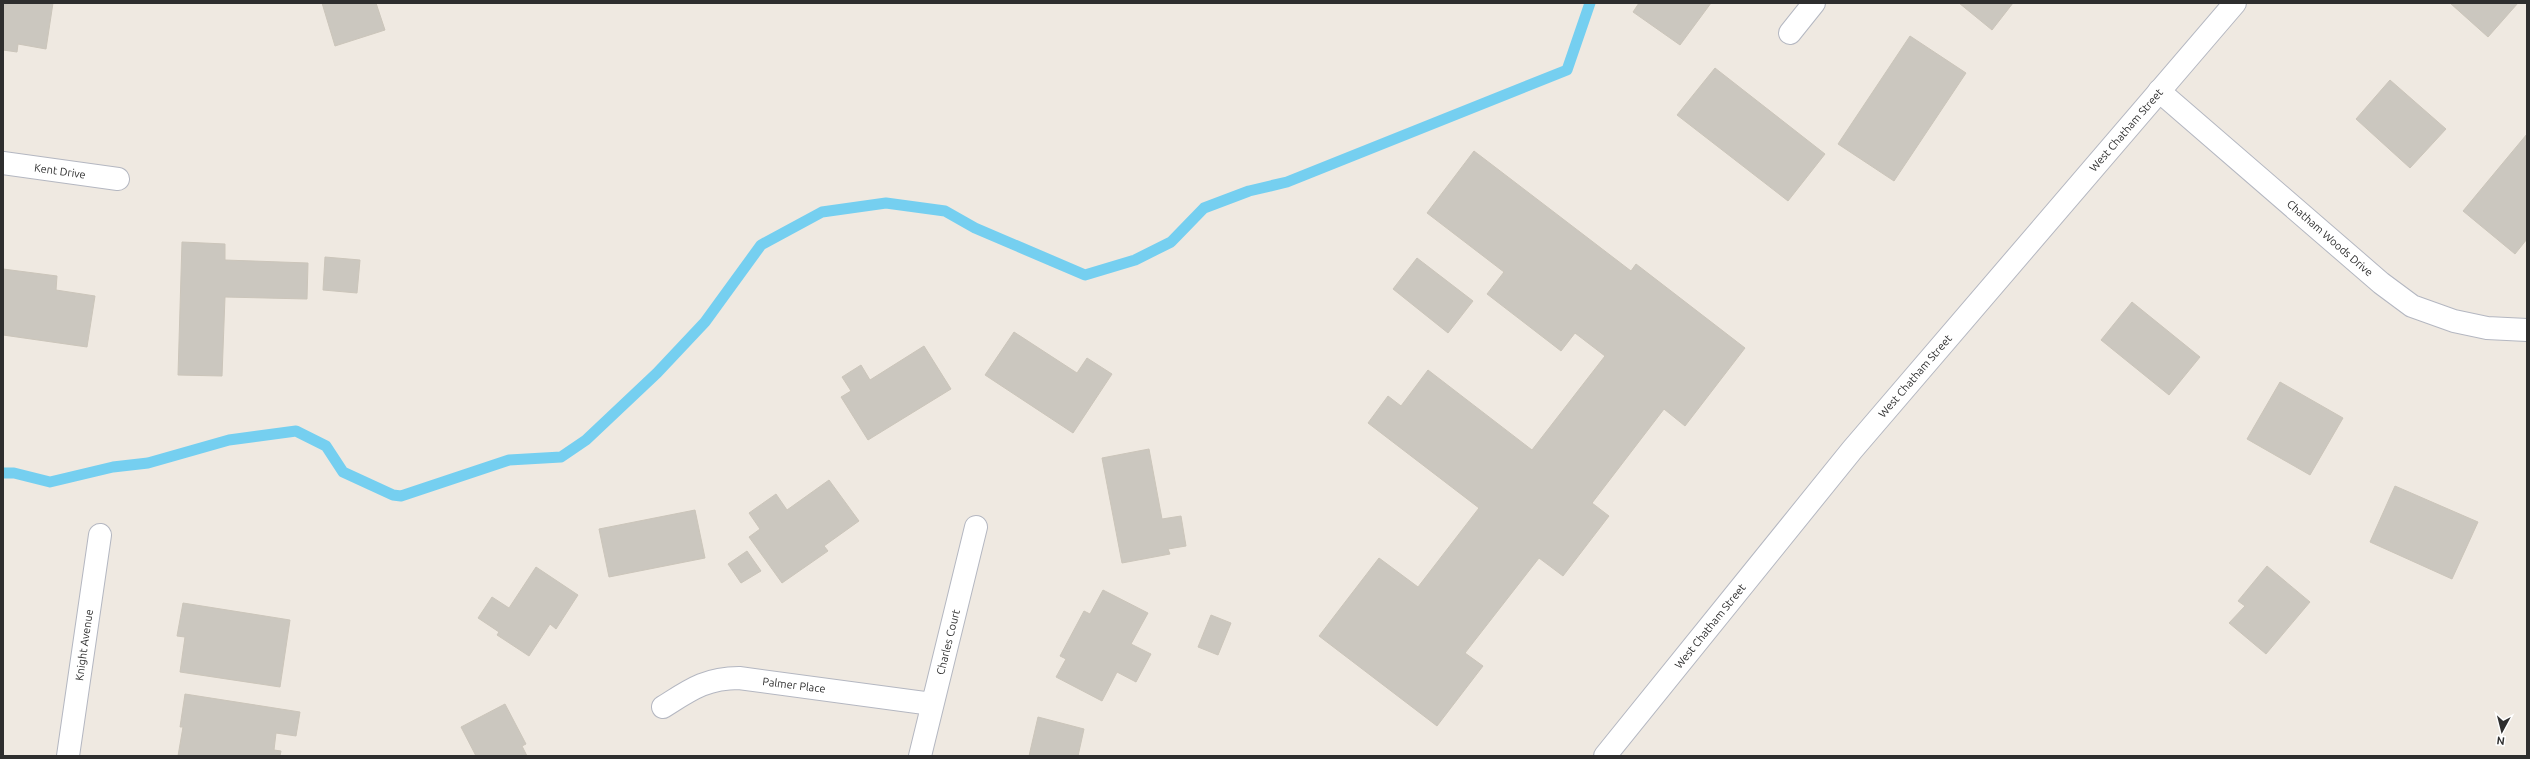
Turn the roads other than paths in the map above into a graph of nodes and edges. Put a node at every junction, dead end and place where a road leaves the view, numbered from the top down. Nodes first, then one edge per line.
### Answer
1 (1814, 3) edge
2 (2235, 3) edge
3 (1790, 33) dead end
4 (2159, 91) junction
5 (3, 164) edge
6 (118, 179) dead end
7 (2527, 330) edge
8 (976, 527) dead end
9 (100, 535) dead end
10 (932, 704) junction
11 (663, 707) dead end
12 (68, 756) edge
13 (920, 756) edge
14 (1605, 756) edge

1 - 3 street
2 - 4 street, West Chatham Street
4 - 7 street, Chatham Woods Drive
4 - 14 street, West Chatham Street
5 - 6 street, Kent Drive
8 - 10 street, Charles Court
9 - 12 street, Knight Avenue
10 - 11 street, Palmer Place
10 - 13 street, Charles Court

